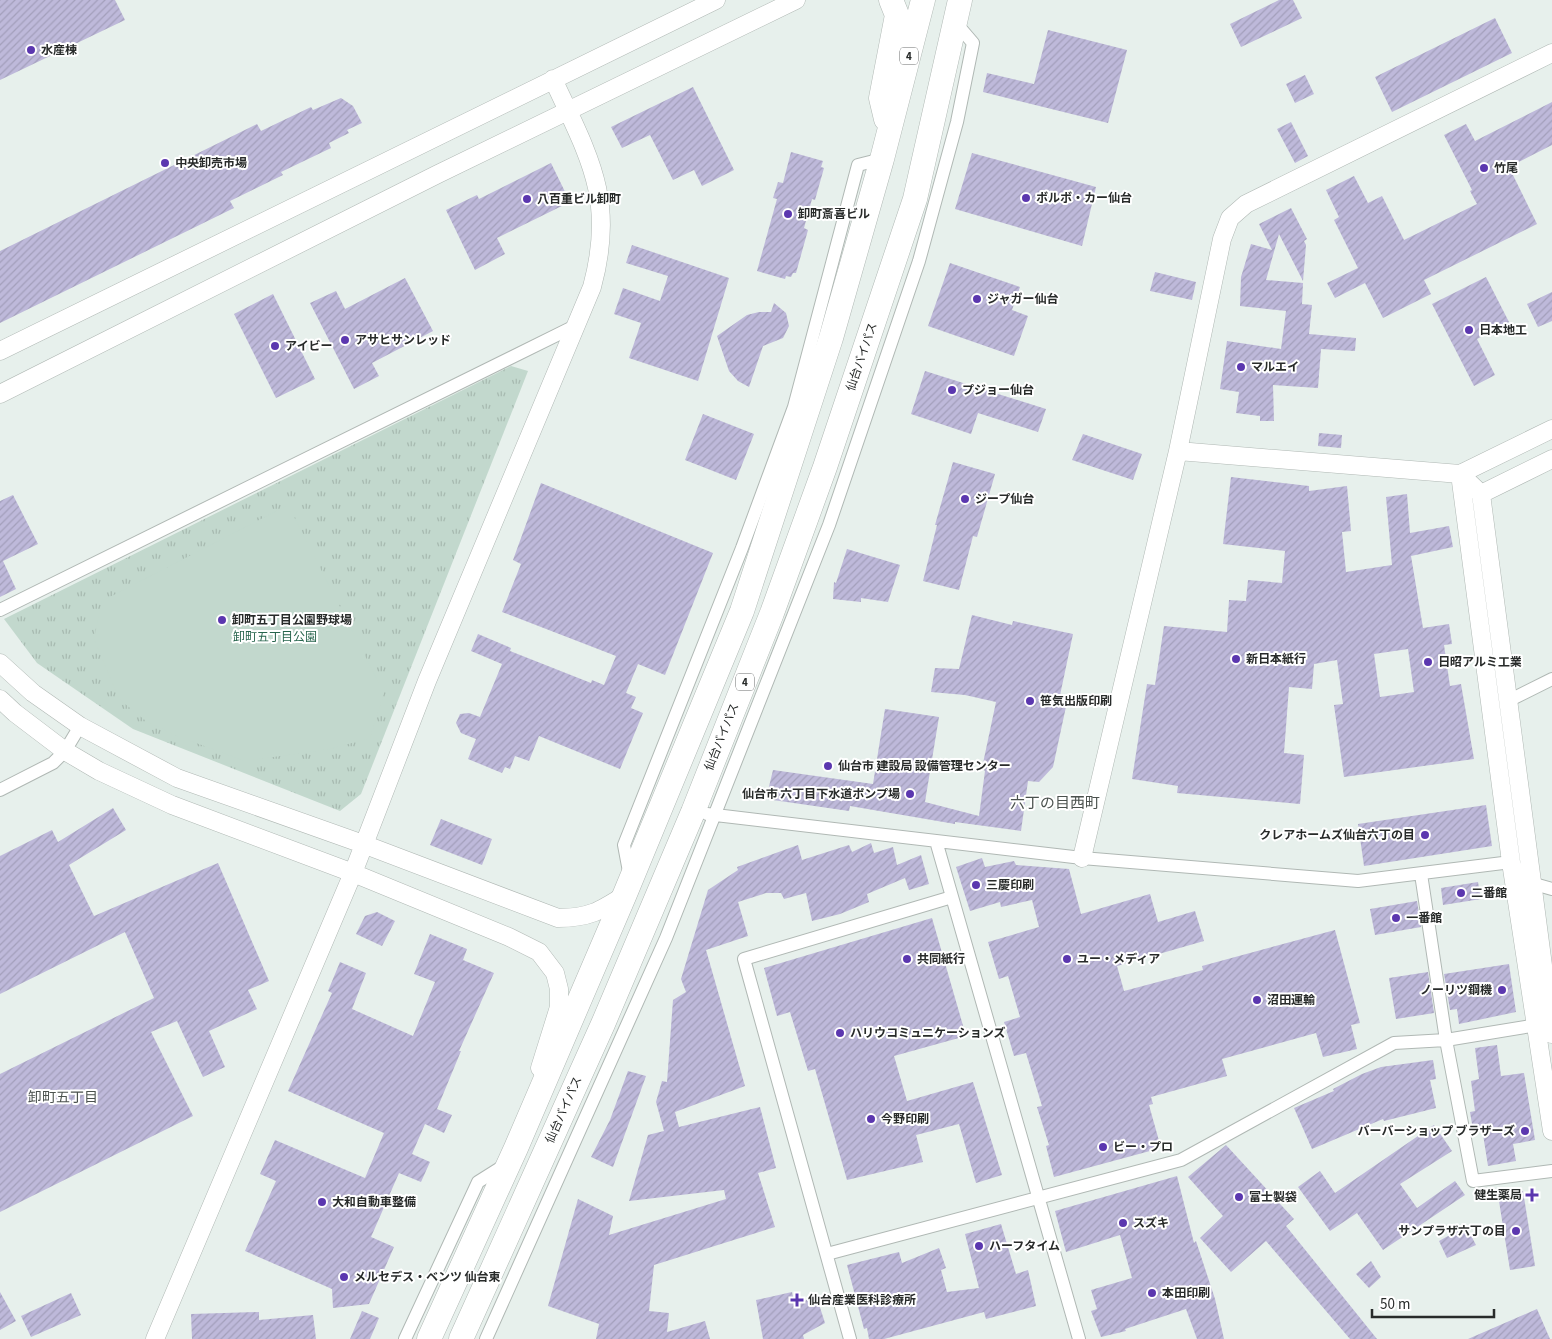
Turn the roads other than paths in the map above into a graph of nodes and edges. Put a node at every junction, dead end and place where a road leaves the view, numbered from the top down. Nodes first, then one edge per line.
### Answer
1 (716, 0) edge
2 (796, 0) edge
3 (890, 0) edge
4 (923, 0) edge
5 (957, 11) edge
6 (1552, 54) edge
7 (552, 79) junction
8 (568, 113) junction
9 (889, 131) junction
10 (577, 325) junction
11 (0, 351) edge
12 (0, 394) edge
13 (1552, 429) edge
14 (1178, 451) junction
15 (1552, 459) edge
16 (1460, 474) junction
17 (1481, 494) junction
18 (0, 610) edge
19 (0, 663) edge
20 (1552, 679) edge
21 (0, 699) edge
22 (1508, 701) junction
23 (80, 726) junction
24 (65, 751) junction
25 (0, 790) edge
26 (704, 813) junction
27 (936, 841) junction
28 (363, 844) junction
29 (1082, 858) junction
30 (1511, 862) junction
31 (353, 873) junction
32 (1421, 874) junction
33 (1531, 883) junction
34 (628, 888) junction
35 (1552, 888) edge
36 (952, 897) junction
37 (1548, 1025) edge
38 (1446, 1040) junction
39 (1552, 1131) edge
40 (512, 1156) junction
41 (1552, 1171) edge
42 (1038, 1198) junction
43 (826, 1254) junction
44 (155, 1339) edge
45 (404, 1339) edge
46 (429, 1339) edge
47 (461, 1339) edge
48 (486, 1339) edge
49 (850, 1339) edge
50 (1079, 1339) edge

1 - 7 street
2 - 8 street
3 - 9 highway
4 - 9 highway, 4
5 - 26 highway, 仙台バイパス / 4
6 - 14 street
7 - 8 street
7 - 11 street
8 - 10 street
8 - 12 street
9 - 34 highway, 4
10 - 18 street
10 - 28 street
13 - 16 street
14 - 16 street
14 - 29 street
15 - 17 street
16 - 17 street
16 - 30 street
17 - 22 street
19 - 23 street
20 - 22 street
21 - 24 street
22 - 33 street
23 - 24 street
23 - 28 street
24 - 25 street
24 - 31 street
26 - 27 street
26 - 47 highway, 仙台バイパス / 4
26 - 48 street
27 - 29 street
27 - 36 street
28 - 31 street
28 - 34 street
29 - 32 street
30 - 32 street
30 - 33 street
30 - 37 street
31 - 40 street
31 - 44 street
32 - 38 street
33 - 35 street
33 - 37 street
34 - 40 highway, 4
36 - 42 street
36 - 43 street
37 - 38 street
37 - 39 street
38 - 41 street
38 - 42 street
40 - 45 street
40 - 46 highway, 4
42 - 43 street
42 - 50 street
43 - 49 street

